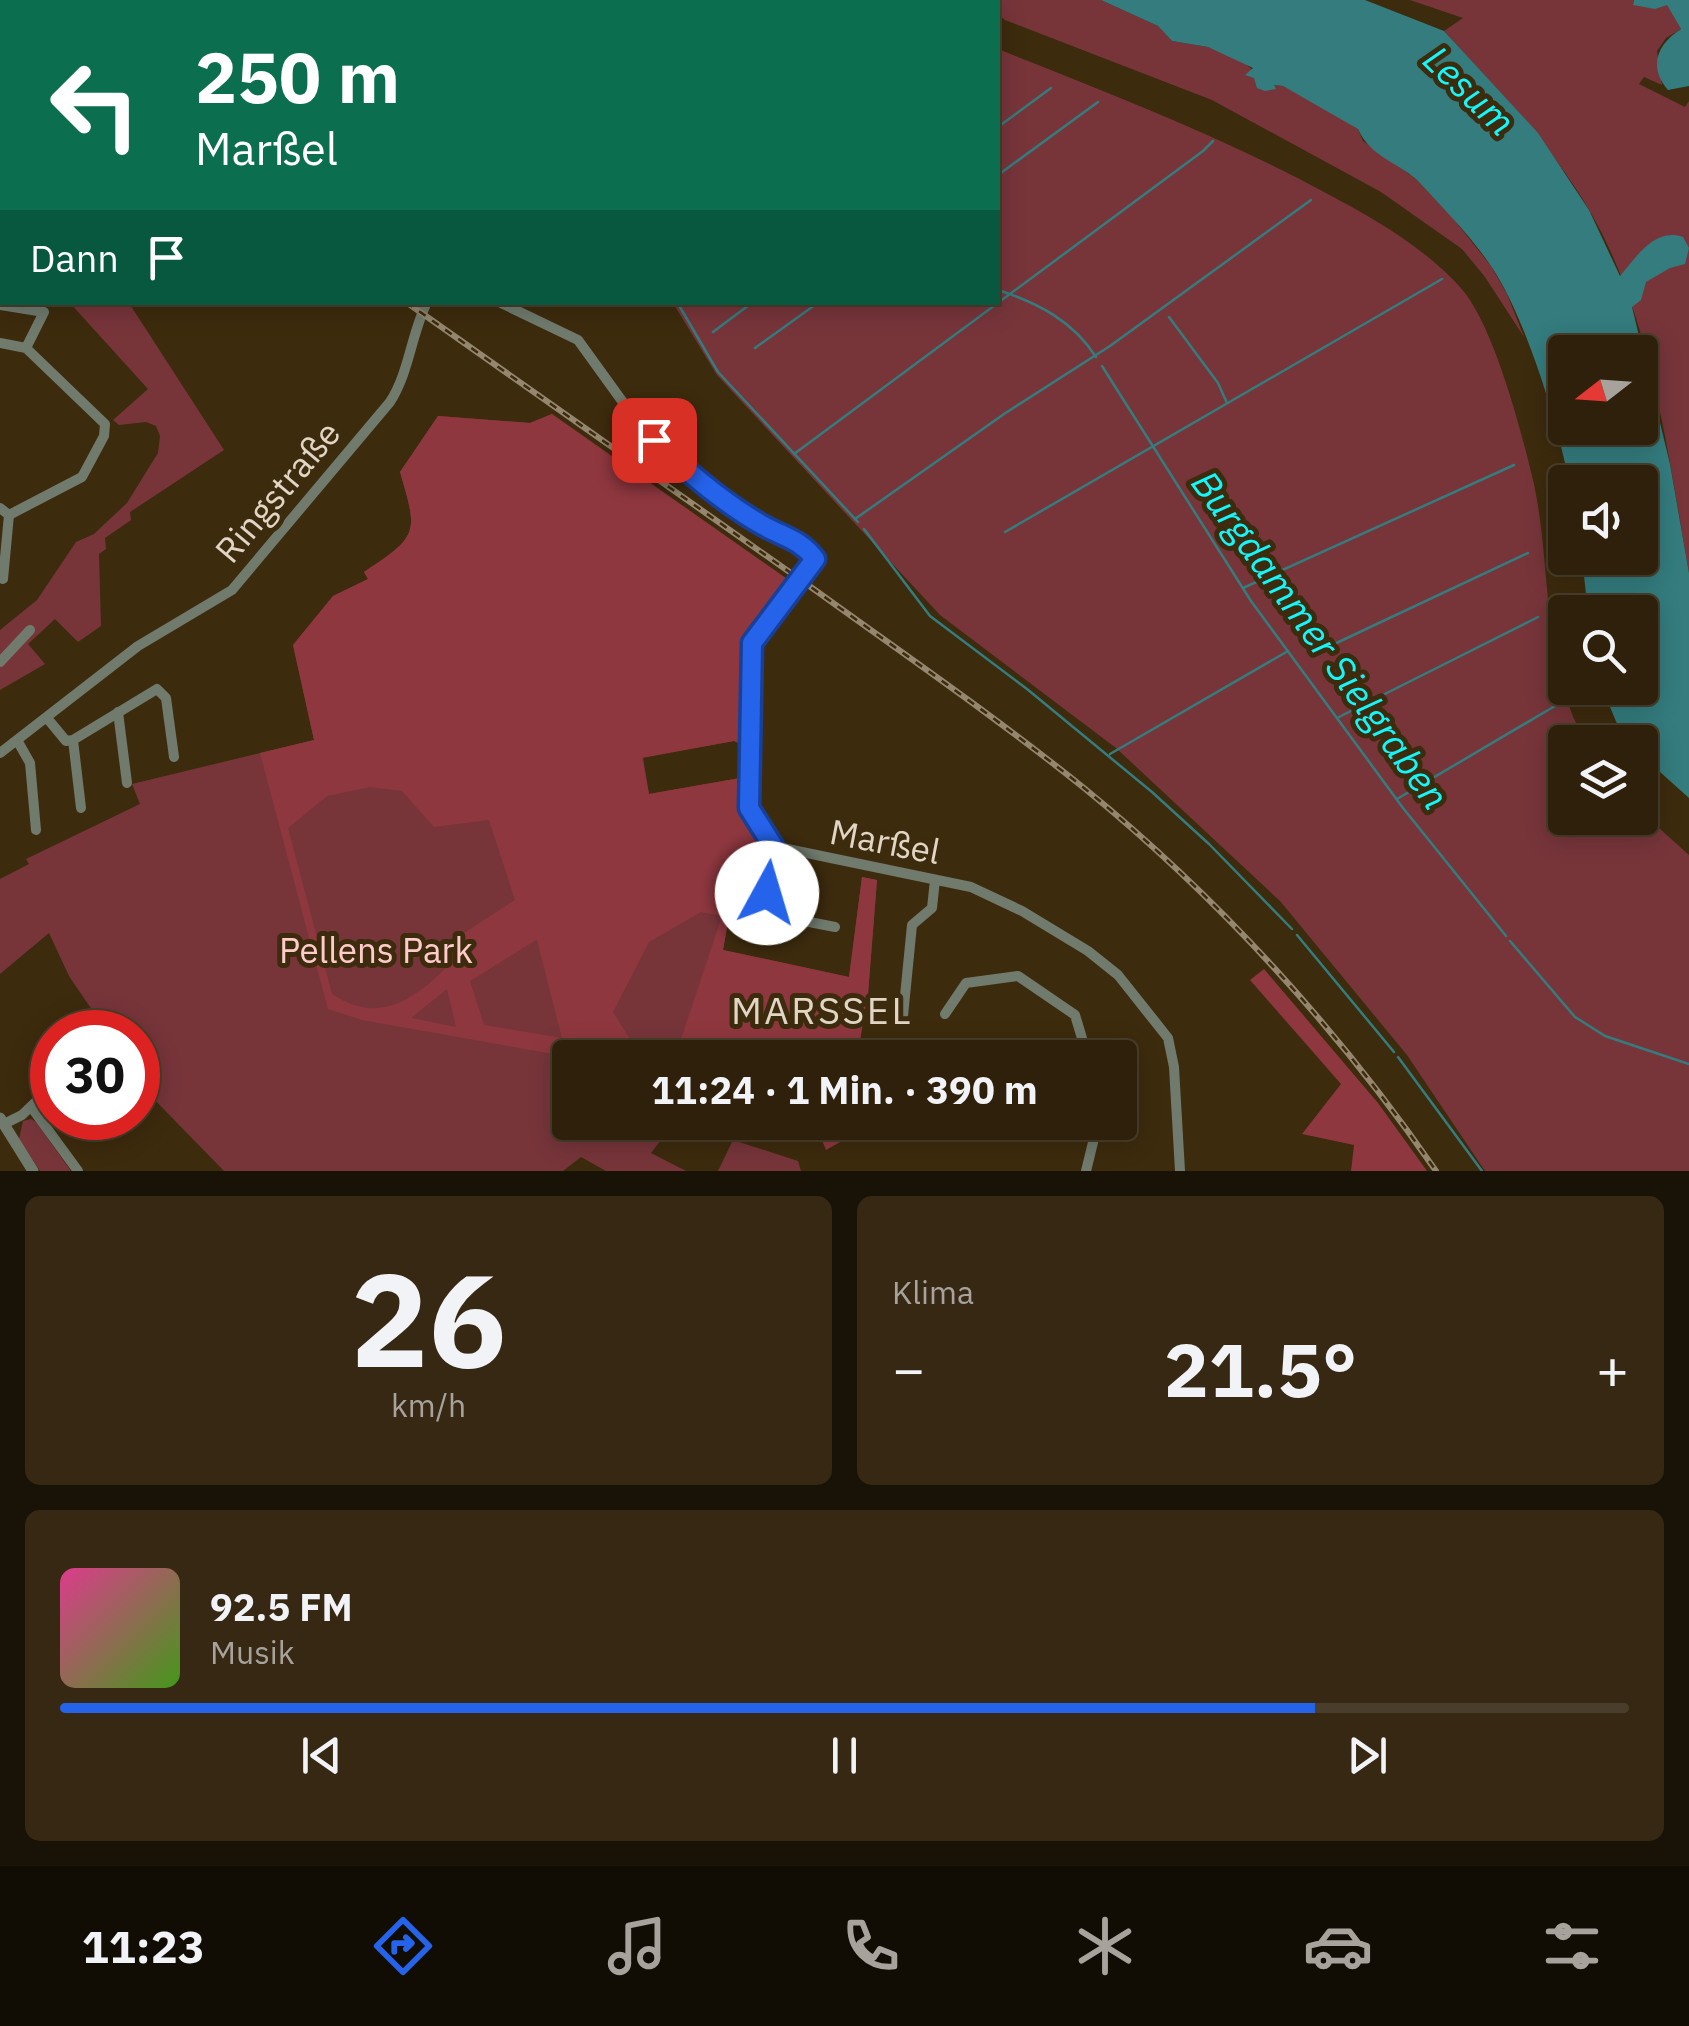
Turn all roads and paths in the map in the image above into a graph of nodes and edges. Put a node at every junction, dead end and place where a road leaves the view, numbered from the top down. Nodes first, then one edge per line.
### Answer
1 (0, 305) edge
2 (426, 305) edge
3 (505, 305) edge
4 (0, 342) edge
5 (26, 348) junction
6 (5, 512) edge
7 (3, 578) dead end
8 (30, 630) dead end
9 (0, 662) edge
10 (118, 712) junction
11 (46, 718) junction
12 (16, 740) junction
13 (73, 740) junction
14 (0, 753) edge
15 (174, 756) dead end
16 (126, 783) dead end
17 (81, 808) dead end
18 (36, 830) dead end
19 (773, 846) junction
20 (936, 880) junction
21 (834, 928) dead end
22 (946, 1014) dead end
23 (903, 1016) dead end
24 (1083, 1040) edge
25 (30, 1109) edge
26 (2, 1121) edge
27 (55, 1140) edge
28 (1094, 1140) edge
29 (33, 1171) edge
30 (78, 1171) edge
31 (1086, 1171) edge
32 (1180, 1171) edge

1 - 5 street
2 - 11 street, Ringstraße
3 - 19 street
4 - 5 street
5 - 6 street
6 - 7 street
8 - 9 street
10 - 13 street
10 - 15 street
10 - 16 street
11 - 12 street, Ringstraße
11 - 13 street
12 - 14 street, Ringstraße
12 - 18 street
13 - 17 street
19 - 20 street, Marßel
19 - 21 street
20 - 23 street
20 - 32 street, Marßel
22 - 24 street
25 - 26 street
26 - 29 street
27 - 30 street
28 - 31 street

